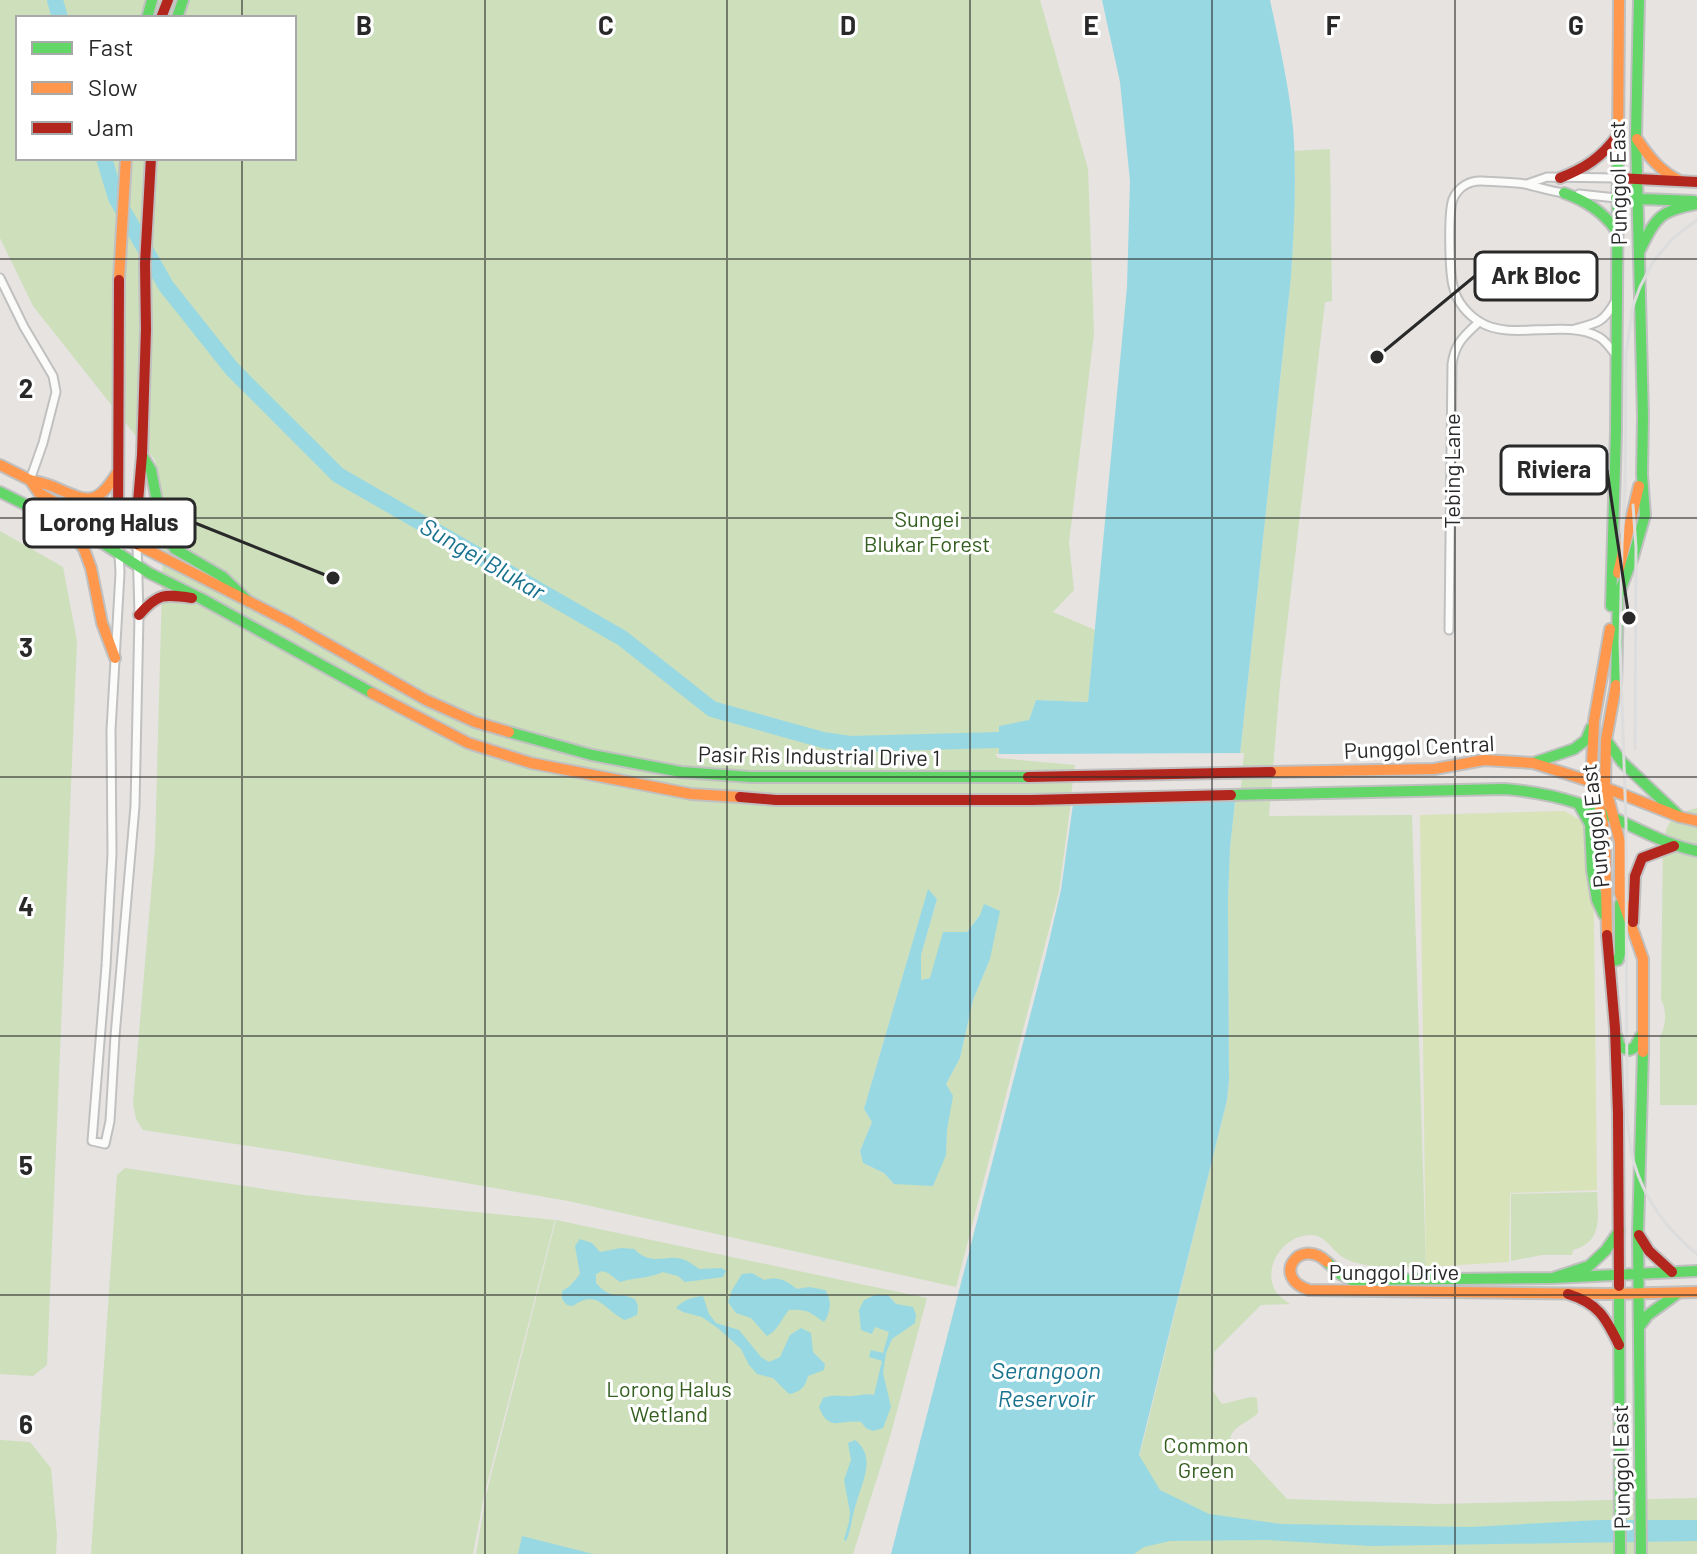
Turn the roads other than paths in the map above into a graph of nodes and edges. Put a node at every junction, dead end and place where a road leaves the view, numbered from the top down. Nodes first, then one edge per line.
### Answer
1 (1619, 0) edge
2 (1639, 0) edge
3 (1617, 136) junction
4 (1636, 136) junction
5 (126, 160) edge
6 (151, 160) edge
7 (1560, 178) junction
8 (1617, 178) junction
9 (1638, 178) junction
10 (1680, 181) junction
11 (1697, 182) edge
12 (1524, 184) junction
13 (1564, 193) junction
14 (1616, 198) junction
15 (1638, 199) junction
16 (1697, 202) edge
17 (1616, 230) junction
18 (1638, 255) junction
19 (0, 278) edge
20 (1616, 300) junction
21 (1479, 322) junction
22 (1572, 330) junction
23 (1616, 355) junction
24 (142, 455) junction
25 (0, 465) edge
26 (1614, 467) junction
27 (119, 470) junction
28 (1642, 474) junction
29 (30, 480) junction
30 (0, 492) edge
31 (67, 526) junction
32 (118, 534) junction
33 (137, 544) junction
34 (119, 554) junction
35 (137, 566) junction
36 (202, 599) junction
37 (249, 602) junction
38 (139, 615) junction
39 (1449, 630) dead end
40 (115, 658) junction
41 (1594, 721) junction
42 (1606, 740) junction
43 (1533, 763) junction
44 (1326, 772) joint
45 (1600, 784) junction
46 (1327, 794) joint
47 (1578, 803) junction
48 (1601, 814) junction
49 (1680, 817) junction
50 (1615, 820) junction
51 (1697, 821) edge
52 (1674, 846) junction
53 (1697, 851) edge
54 (1620, 893) junction
55 (1605, 918) junction
56 (1633, 929) junction
57 (1610, 962) junction
58 (1644, 1027) junction
59 (1615, 1028) junction
60 (1619, 1231) junction
61 (1638, 1232) junction
62 (1697, 1271) edge
63 (1672, 1272) junction
64 (1638, 1275) junction
65 (1619, 1276) junction
66 (1553, 1278) junction
67 (1697, 1292) edge
68 (1620, 1293) junction
69 (1639, 1293) junction
70 (1678, 1293) junction
71 (1568, 1294) junction
72 (1638, 1329) junction
73 (1621, 1347) junction
74 (1620, 1554) edge
75 (1641, 1554) edge

1 - 3 main road, Punggol East
2 - 4 main road, Punggol East
3 - 7 main road
3 - 8 main road, Punggol East
4 - 9 main road, Punggol East
4 - 10 main road
5 - 27 main road
6 - 24 main road
7 - 8 street
7 - 12 street
8 - 9 main road
8 - 14 main road, Punggol East
9 - 10 main road
9 - 15 main road, Punggol East
10 - 11 main road
12 - 13 street
12 - 21 street
13 - 14 street
13 - 17 main road
14 - 15 main road
14 - 17 main road, Punggol East
15 - 16 main road
15 - 18 main road, Punggol East
16 - 18 main road
17 - 20 main road, Punggol East
18 - 28 main road, Punggol East
19 - 29 street
20 - 22 street
20 - 23 main road, Punggol East
21 - 22 street
21 - 39 street, Tebing Lane
22 - 23 street
23 - 26 main road, Punggol East
24 - 33 main road
24 - 37 main road
25 - 29 main road, Pasir Ris Industrial Drive 1
26 - 28 main road
26 - 41 main road, Punggol East
27 - 29 main road
27 - 32 main road
28 - 42 main road, Punggol East
29 - 32 main road, Pasir Ris Industrial Drive 1
30 - 31 main road, Pasir Ris Industrial Drive 1
31 - 34 main road, Pasir Ris Industrial Drive 1
31 - 40 main road
32 - 33 main road, Pasir Ris Industrial Drive 1
32 - 34 street
33 - 35 street
33 - 37 main road, Pasir Ris Industrial Drive 1
34 - 35 main road, Pasir Ris Industrial Drive 1
34 - 40 street
35 - 36 main road, Pasir Ris Industrial Drive 1
35 - 38 street
36 - 38 main road
36 - 46 main road, Pasir Ris Industrial Drive 1
37 - 44 main road, Pasir Ris Industrial Drive 1
38 - 40 street
41 - 43 main road
41 - 45 main road, Punggol East
42 - 45 main road, Punggol East
42 - 49 main road
43 - 44 main road, Punggol Central
43 - 45 main road, Punggol Central
45 - 48 main road, Punggol East
45 - 49 main road, Punggol Central
45 - 50 main road, Punggol East
46 - 47 main road, Punggol Central
47 - 48 main road, Punggol Central
47 - 55 main road
48 - 50 main road, Punggol Central
48 - 55 main road, Punggol East
49 - 51 main road, Punggol Central
50 - 52 main road, Punggol Central
50 - 54 main road, Punggol East
52 - 53 main road, Punggol Central
52 - 56 main road
54 - 56 main road, Punggol East
54 - 57 main road
55 - 57 main road, Punggol East
56 - 58 main road, Punggol East
57 - 59 main road, Punggol East
58 - 59 main road
58 - 61 main road, Punggol East
59 - 60 main road, Punggol East
60 - 65 main road, Punggol East
60 - 66 main road
61 - 63 main road
61 - 64 main road, Punggol East
62 - 63 main road, Punggol Drive
63 - 64 main road, Punggol Drive
64 - 65 main road, Punggol Drive
64 - 69 main road, Punggol East
65 - 66 main road, Punggol Drive
65 - 68 main road, Punggol East
66 - 71 main road, Punggol Drive
67 - 70 main road, Punggol Drive
68 - 69 main road, Punggol Drive
68 - 71 main road, Punggol Drive
68 - 73 main road, Punggol East
69 - 70 main road, Punggol Drive
69 - 72 main road, Punggol East
70 - 72 main road
71 - 73 main road
72 - 75 main road, Punggol East
73 - 74 main road, Punggol East

